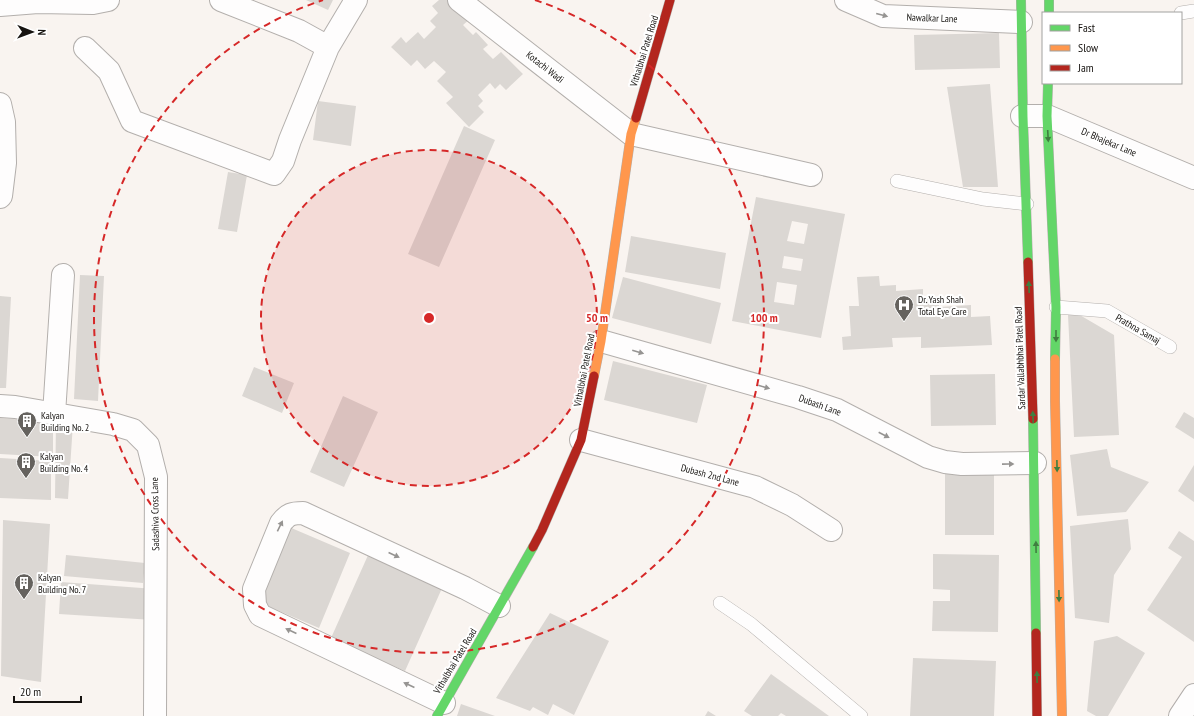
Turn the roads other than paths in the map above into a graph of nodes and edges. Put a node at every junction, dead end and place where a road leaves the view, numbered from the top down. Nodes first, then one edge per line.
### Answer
1 (108, 0) edge
2 (221, 0) edge
3 (356, 0) edge
4 (459, 0) edge
5 (670, 0) edge
6 (846, 0) edge
7 (1022, 0) edge
8 (1049, 0) edge
9 (0, 5) edge
10 (1194, 11) edge
11 (1049, 12) edge
12 (1182, 13) edge
13 (1021, 22) junction
14 (328, 47) junction
15 (85, 48) dead end
16 (1048, 84) edge
17 (0, 104) edge
18 (1022, 116) junction
19 (1047, 116) junction
20 (631, 134) junction
21 (811, 175) dead end
22 (1194, 178) edge
23 (897, 181) dead end
24 (0, 197) edge
25 (1027, 204) junction
26 (63, 275) dead end
27 (1056, 307) junction
28 (601, 341) junction
29 (1170, 347) dead end
30 (0, 406) edge
31 (54, 414) junction
32 (581, 440) junction
33 (1035, 463) junction
34 (831, 530) dead end
35 (720, 604) dead end
36 (499, 606) junction
37 (1194, 695) edge
38 (440, 709) edge
39 (155, 716) edge
40 (861, 716) edge
41 (1037, 716) edge
42 (1062, 716) edge
43 (1180, 716) edge

1 - 9 street
2 - 14 street
3 - 14 street
4 - 20 street, Kotachi Wadi
5 - 20 main road, Vithalbhai Patel Road
6 -> 13 street, Nawalkar Lane
7 - 13 main road, Sardar Vallabhbhai Patel Road
8 - 11 main road
10 - 12 lane
13 - 18 main road, Sardar Vallabhbhai Patel Road
14 - 15 street
16 - 19 main road
17 - 24 street
18 - 19 street, Dr Bhajekar Lane
18 - 25 main road, Sardar Vallabhbhai Patel Road
19 - 22 street, Dr Bhajekar Lane
19 -> 27 main road
20 - 21 street
20 - 28 main road, Vithalbhai Patel Road
23 - 25 lane
33 -> 25 main road, Sardar Vallabhbhai Patel Road
26 - 31 street
27 - 29 lane, Prathna Samaj
27 -> 42 main road
28 - 32 main road, Vithalbhai Patel Road
28 -> 33 street, Dubash Lane
30 - 31 street, Sadashiva Cross Lane
31 - 39 street, Sadashiva Cross Lane
32 - 34 street, Dubash 2nd Lane
32 - 36 main road, Vithalbhai Patel Road
41 -> 33 main road, Sardar Vallabhbhai Patel Road
35 - 40 lane
36 - 38 main road, Vithalbhai Patel Road
38 -> 36 street
37 - 43 street

